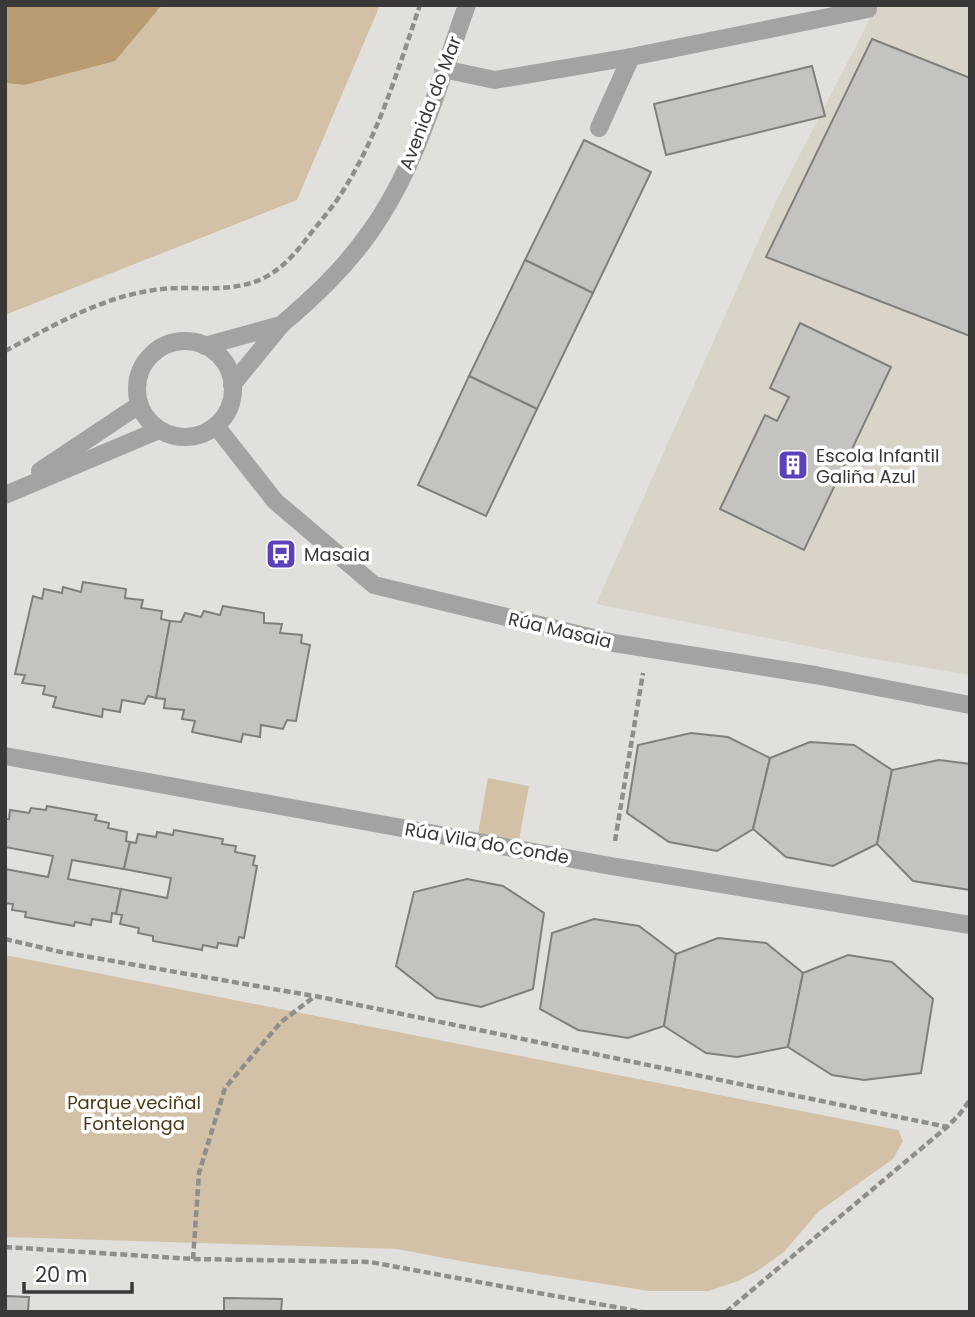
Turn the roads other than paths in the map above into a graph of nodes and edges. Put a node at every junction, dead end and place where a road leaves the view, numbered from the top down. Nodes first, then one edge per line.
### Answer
1 (467, 5) edge
2 (868, 9) dead end
3 (631, 57) junction
4 (443, 69) junction
5 (599, 128) dead end
6 (281, 325) junction
7 (205, 346) junction
8 (232, 385) junction
9 (139, 405) junction
10 (216, 426) junction
11 (159, 430) junction
12 (5, 495) edge
13 (970, 705) edge
14 (5, 756) edge
15 (967, 924) edge

1 - 4 street, Avenida do Mar
2 - 3 street
3 - 4 street
3 - 5 street
4 - 6 street, Avenida do Mar
6 - 7 street, Avenida do Mar
6 - 8 street, Avenida do Mar
7 - 8 street
7 - 9 street
8 - 10 street
9 - 11 street
9 - 12 street
10 - 11 street
10 - 13 street, Rúa Masaia
11 - 12 street
14 - 15 street, Rúa Vila do Conde

